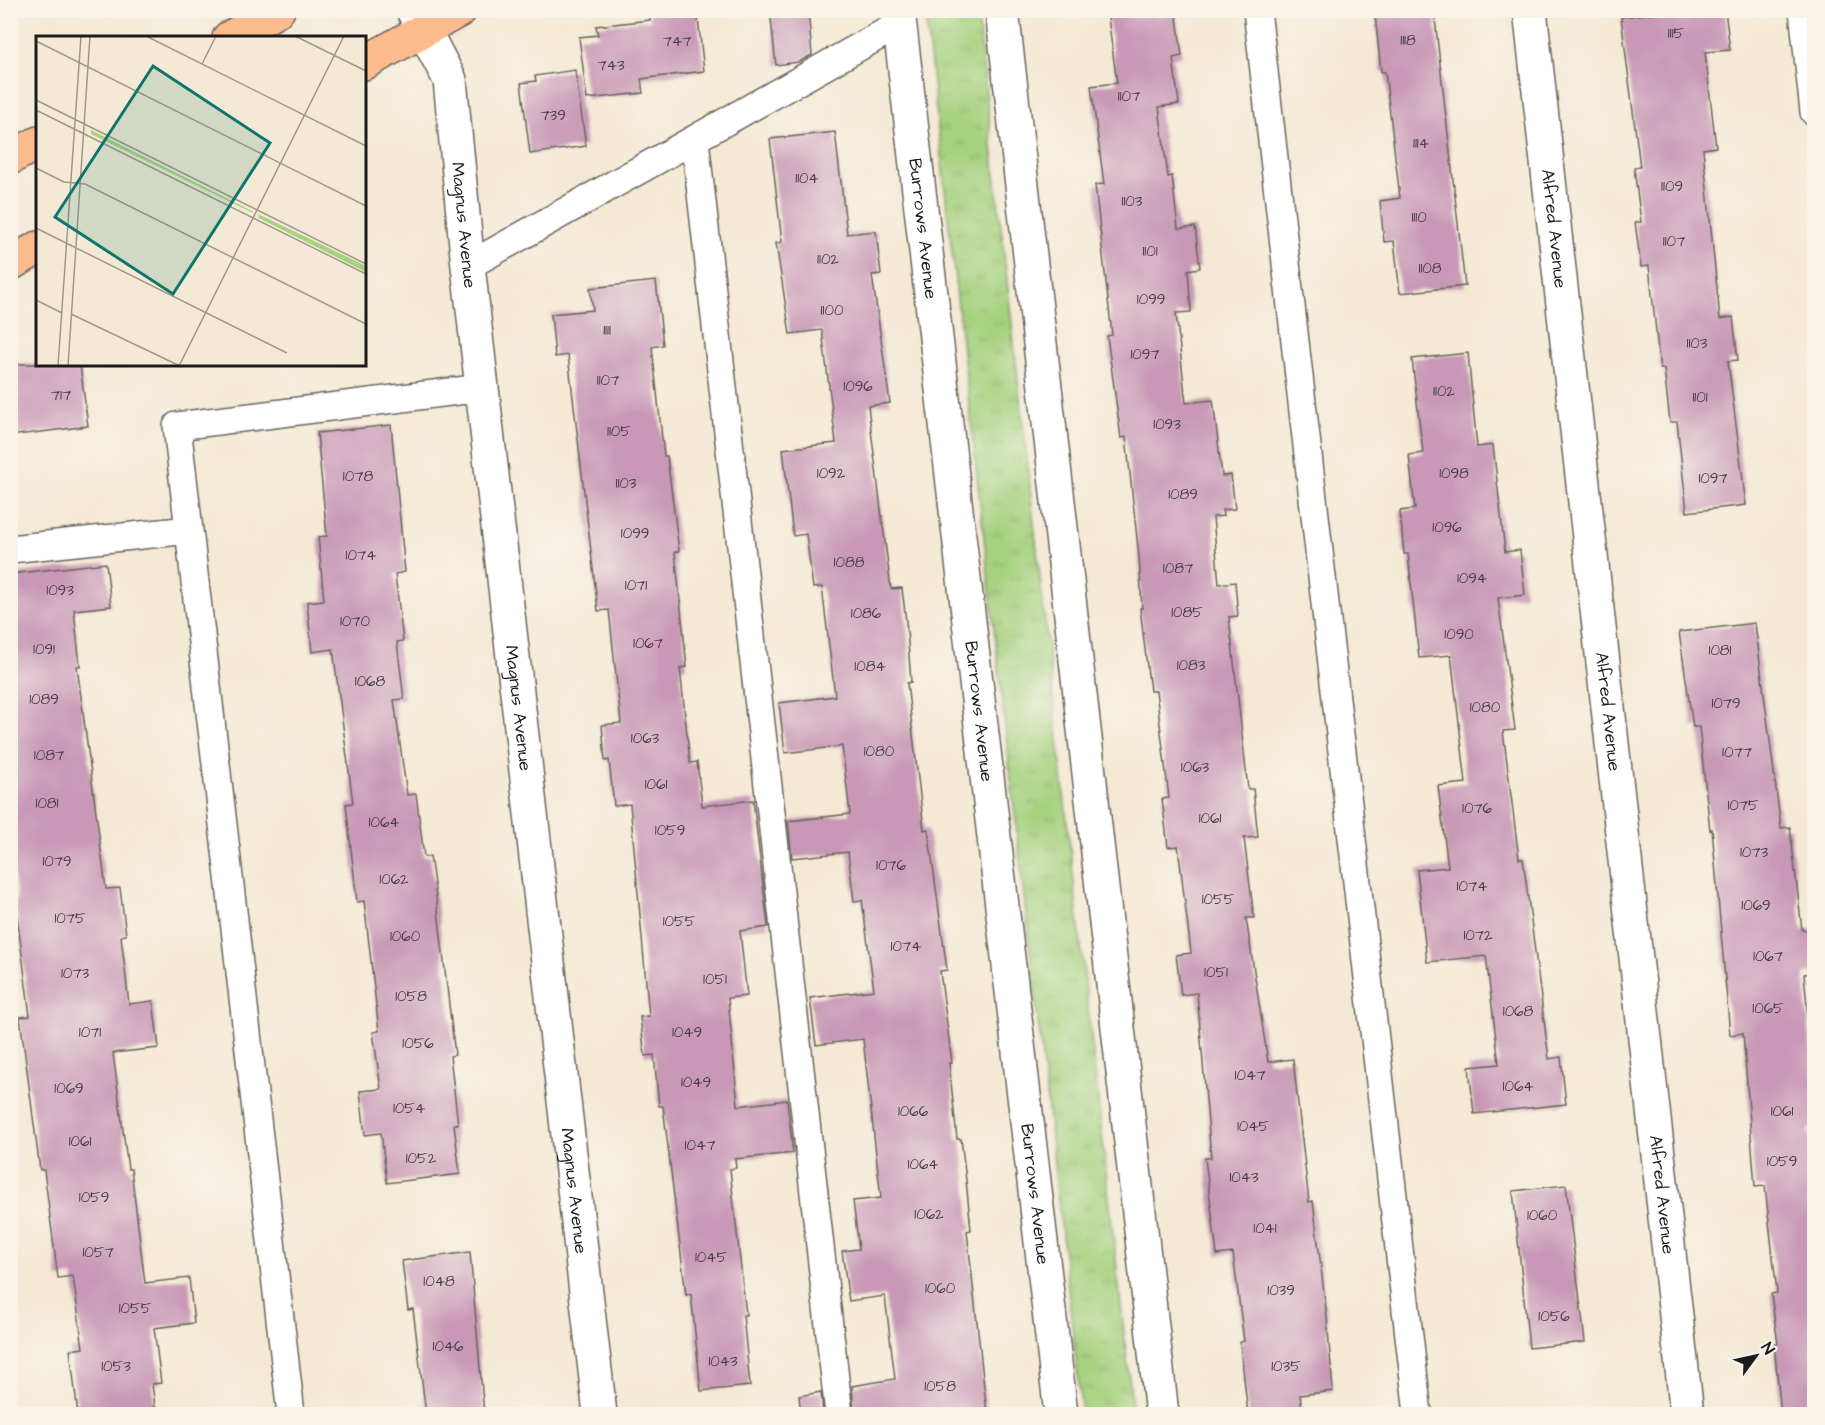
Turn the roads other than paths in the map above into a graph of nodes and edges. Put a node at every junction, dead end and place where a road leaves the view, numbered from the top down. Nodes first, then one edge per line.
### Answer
1 (278, 10) edge
2 (459, 10) edge
3 (1002, 10) edge
4 (1257, 10) edge
5 (1530, 10) edge
6 (1803, 10) edge
7 (899, 17) edge
8 (419, 20) edge
9 (232, 36) edge
10 (366, 61) edge
11 (1815, 112) edge
12 (694, 140) junction
13 (36, 144) edge
14 (10, 158) edge
15 (36, 249) edge
16 (10, 264) edge
17 (468, 266) junction
18 (482, 388) junction
19 (189, 530) junction
20 (10, 549) edge
21 (291, 1414) edge
22 (600, 1414) edge
23 (839, 1414) edge
24 (1061, 1414) edge
25 (1162, 1414) edge
26 (1418, 1414) edge
27 (1687, 1414) edge

1 - 9 main road
2 - 8 main road
3 - 25 street
4 - 26 lane
5 - 27 street, Alfred Avenue
6 - 11 lane
7 - 12 lane
7 - 24 street, Burrows Avenue
8 - 10 main road
8 - 17 street, Magnus Avenue
12 - 17 lane
12 - 23 lane
13 - 14 main road
15 - 16 main road
17 - 18 street, Magnus Avenue
18 - 19 lane
18 - 22 street, Magnus Avenue
19 - 20 lane
19 - 21 lane

